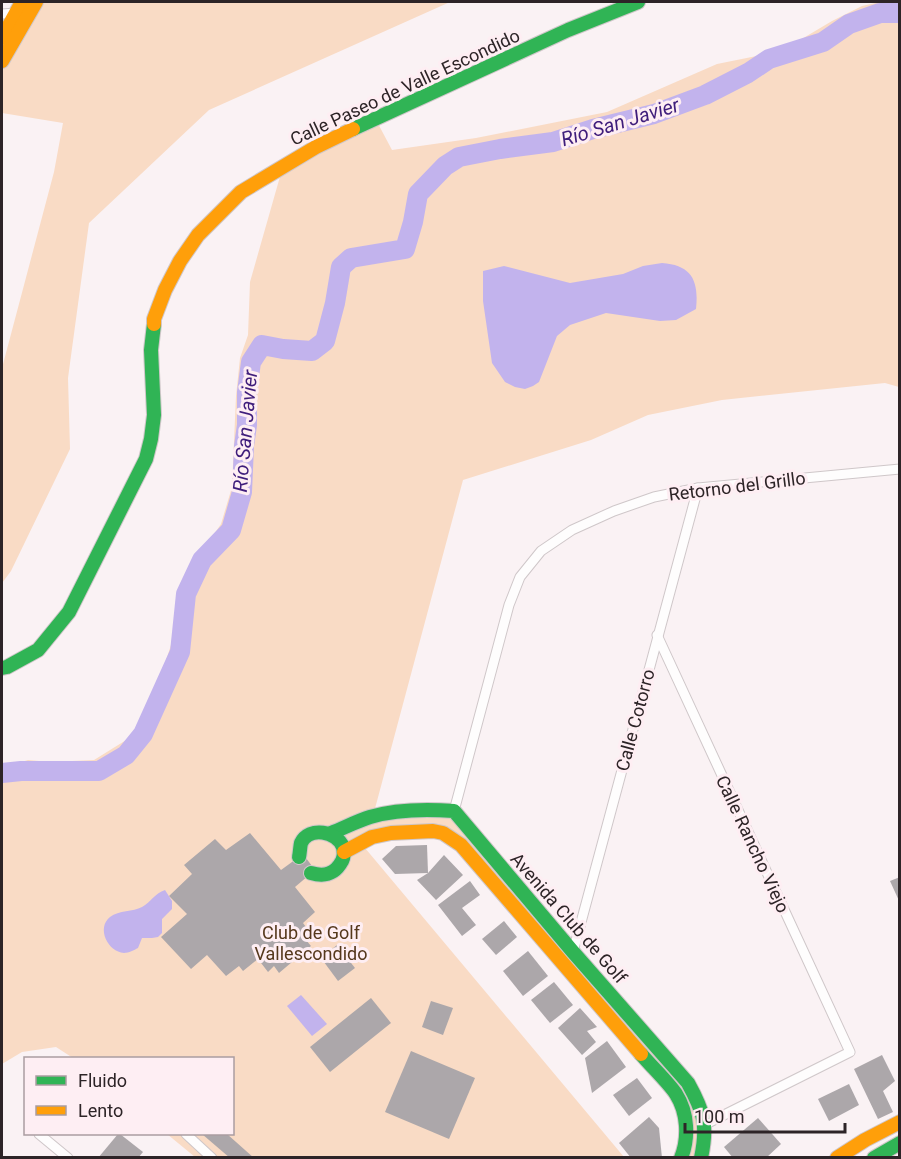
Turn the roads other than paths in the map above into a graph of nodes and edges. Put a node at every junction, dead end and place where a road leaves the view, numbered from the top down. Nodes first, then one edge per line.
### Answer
1 (36, 2) edge
2 (638, 2) edge
3 (13, 9) edge
4 (2, 38) edge
5 (2, 61) edge
6 (900, 469) edge
7 (698, 488) junction
8 (657, 635) junction
9 (2, 668) edge
10 (432, 810) junction
11 (457, 816) junction
12 (433, 831) junction
13 (331, 833) junction
14 (451, 838) junction
15 (344, 852) junction
16 (299, 857) dead end
17 (311, 873) dead end
18 (573, 952) junction
19 (688, 1083) junction
20 (676, 1094) junction
21 (900, 1122) edge
22 (706, 1124) junction
23 (877, 1134) junction
24 (40, 1135) edge
25 (187, 1135) edge
26 (900, 1143) edge
27 (880, 1155) edge
28 (68, 1158) edge
29 (212, 1158) edge
30 (681, 1158) edge
31 (702, 1158) edge
32 (837, 1158) edge

1 - 5 street
2 - 9 street, Calle Paseo de Valle Escondido
3 - 4 street
6 - 7 street, Retorno del Grillo
7 - 8 street, Calle Cotorro
7 - 11 street, Retorno del Grillo
8 - 18 street, Calle Cotorro
8 - 22 street, Calle Rancho Viejo
10 - 11 street
10 - 12 street
10 - 13 street
11 - 14 street
11 - 18 street, Avenida Club de Golf
12 - 14 street, Avenida Club de Golf
12 - 15 street, Avenida Club de Golf
13 - 15 street
13 - 16 street
14 - 20 street, Avenida Club de Golf
15 - 17 street, Avenida Club de Golf
18 - 19 street, Avenida Club de Golf
19 - 20 street
19 - 22 street, Avenida Club de Golf
20 - 30 street, Avenida Club de Golf
21 - 23 street
22 - 31 street, Avenida Club de Golf
23 - 27 street
23 - 32 street
24 - 28 street
25 - 29 street
26 - 27 street

